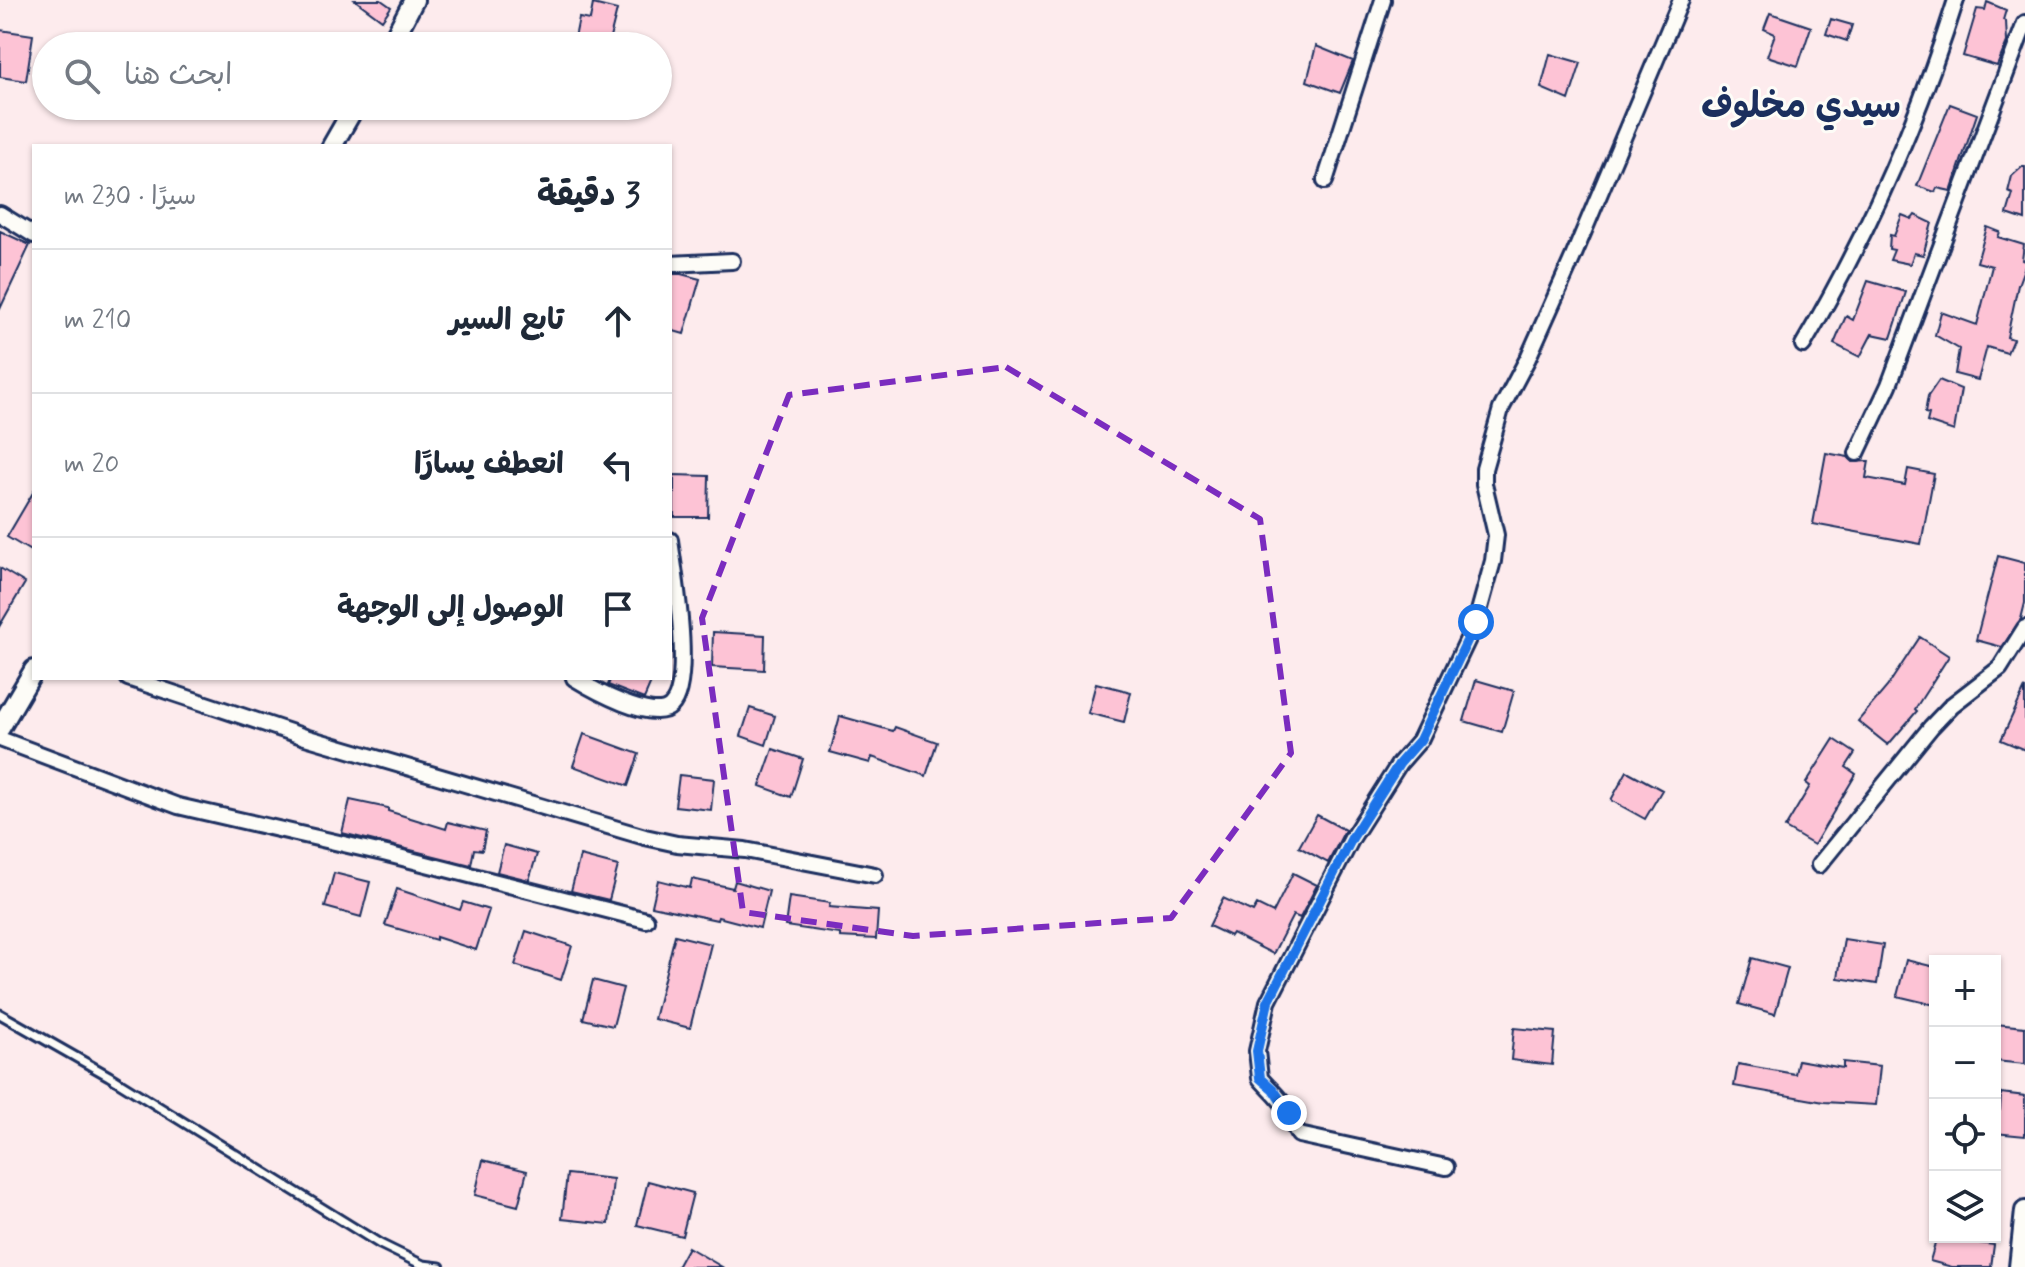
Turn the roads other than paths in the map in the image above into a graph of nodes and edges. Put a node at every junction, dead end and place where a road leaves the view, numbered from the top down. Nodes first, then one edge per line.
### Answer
1 (414, 0) edge
2 (1383, 0) edge
3 (1681, 0) edge
4 (1956, 0) edge
5 (2025, 23) edge
6 (397, 32) edge
7 (347, 120) edge
8 (333, 144) edge
9 (1325, 181) dead end
10 (0, 214) edge
11 (32, 234) edge
12 (732, 261) dead end
13 (672, 264) edge
14 (1803, 345) dead end
15 (1857, 453) dead end
16 (672, 555) edge
17 (2025, 628) edge
18 (32, 673) edge
19 (134, 680) edge
20 (577, 680) edge
21 (0, 728) edge
22 (0, 739) edge
23 (1819, 865) dead end
24 (875, 875) dead end
25 (646, 920) dead end
26 (0, 1014) edge
27 (1446, 1167) dead end
28 (2025, 1211) edge
29 (440, 1267) edge
30 (2019, 1267) edge

1 - 6 street
2 - 9 street
3 - 27 street
4 - 14 street
5 - 15 street
7 - 8 street
10 - 11 street
12 - 13 street
16 - 20 street
17 - 23 street
18 - 21 street
19 - 24 street
22 - 25 street
26 - 29 lane
28 - 30 street

